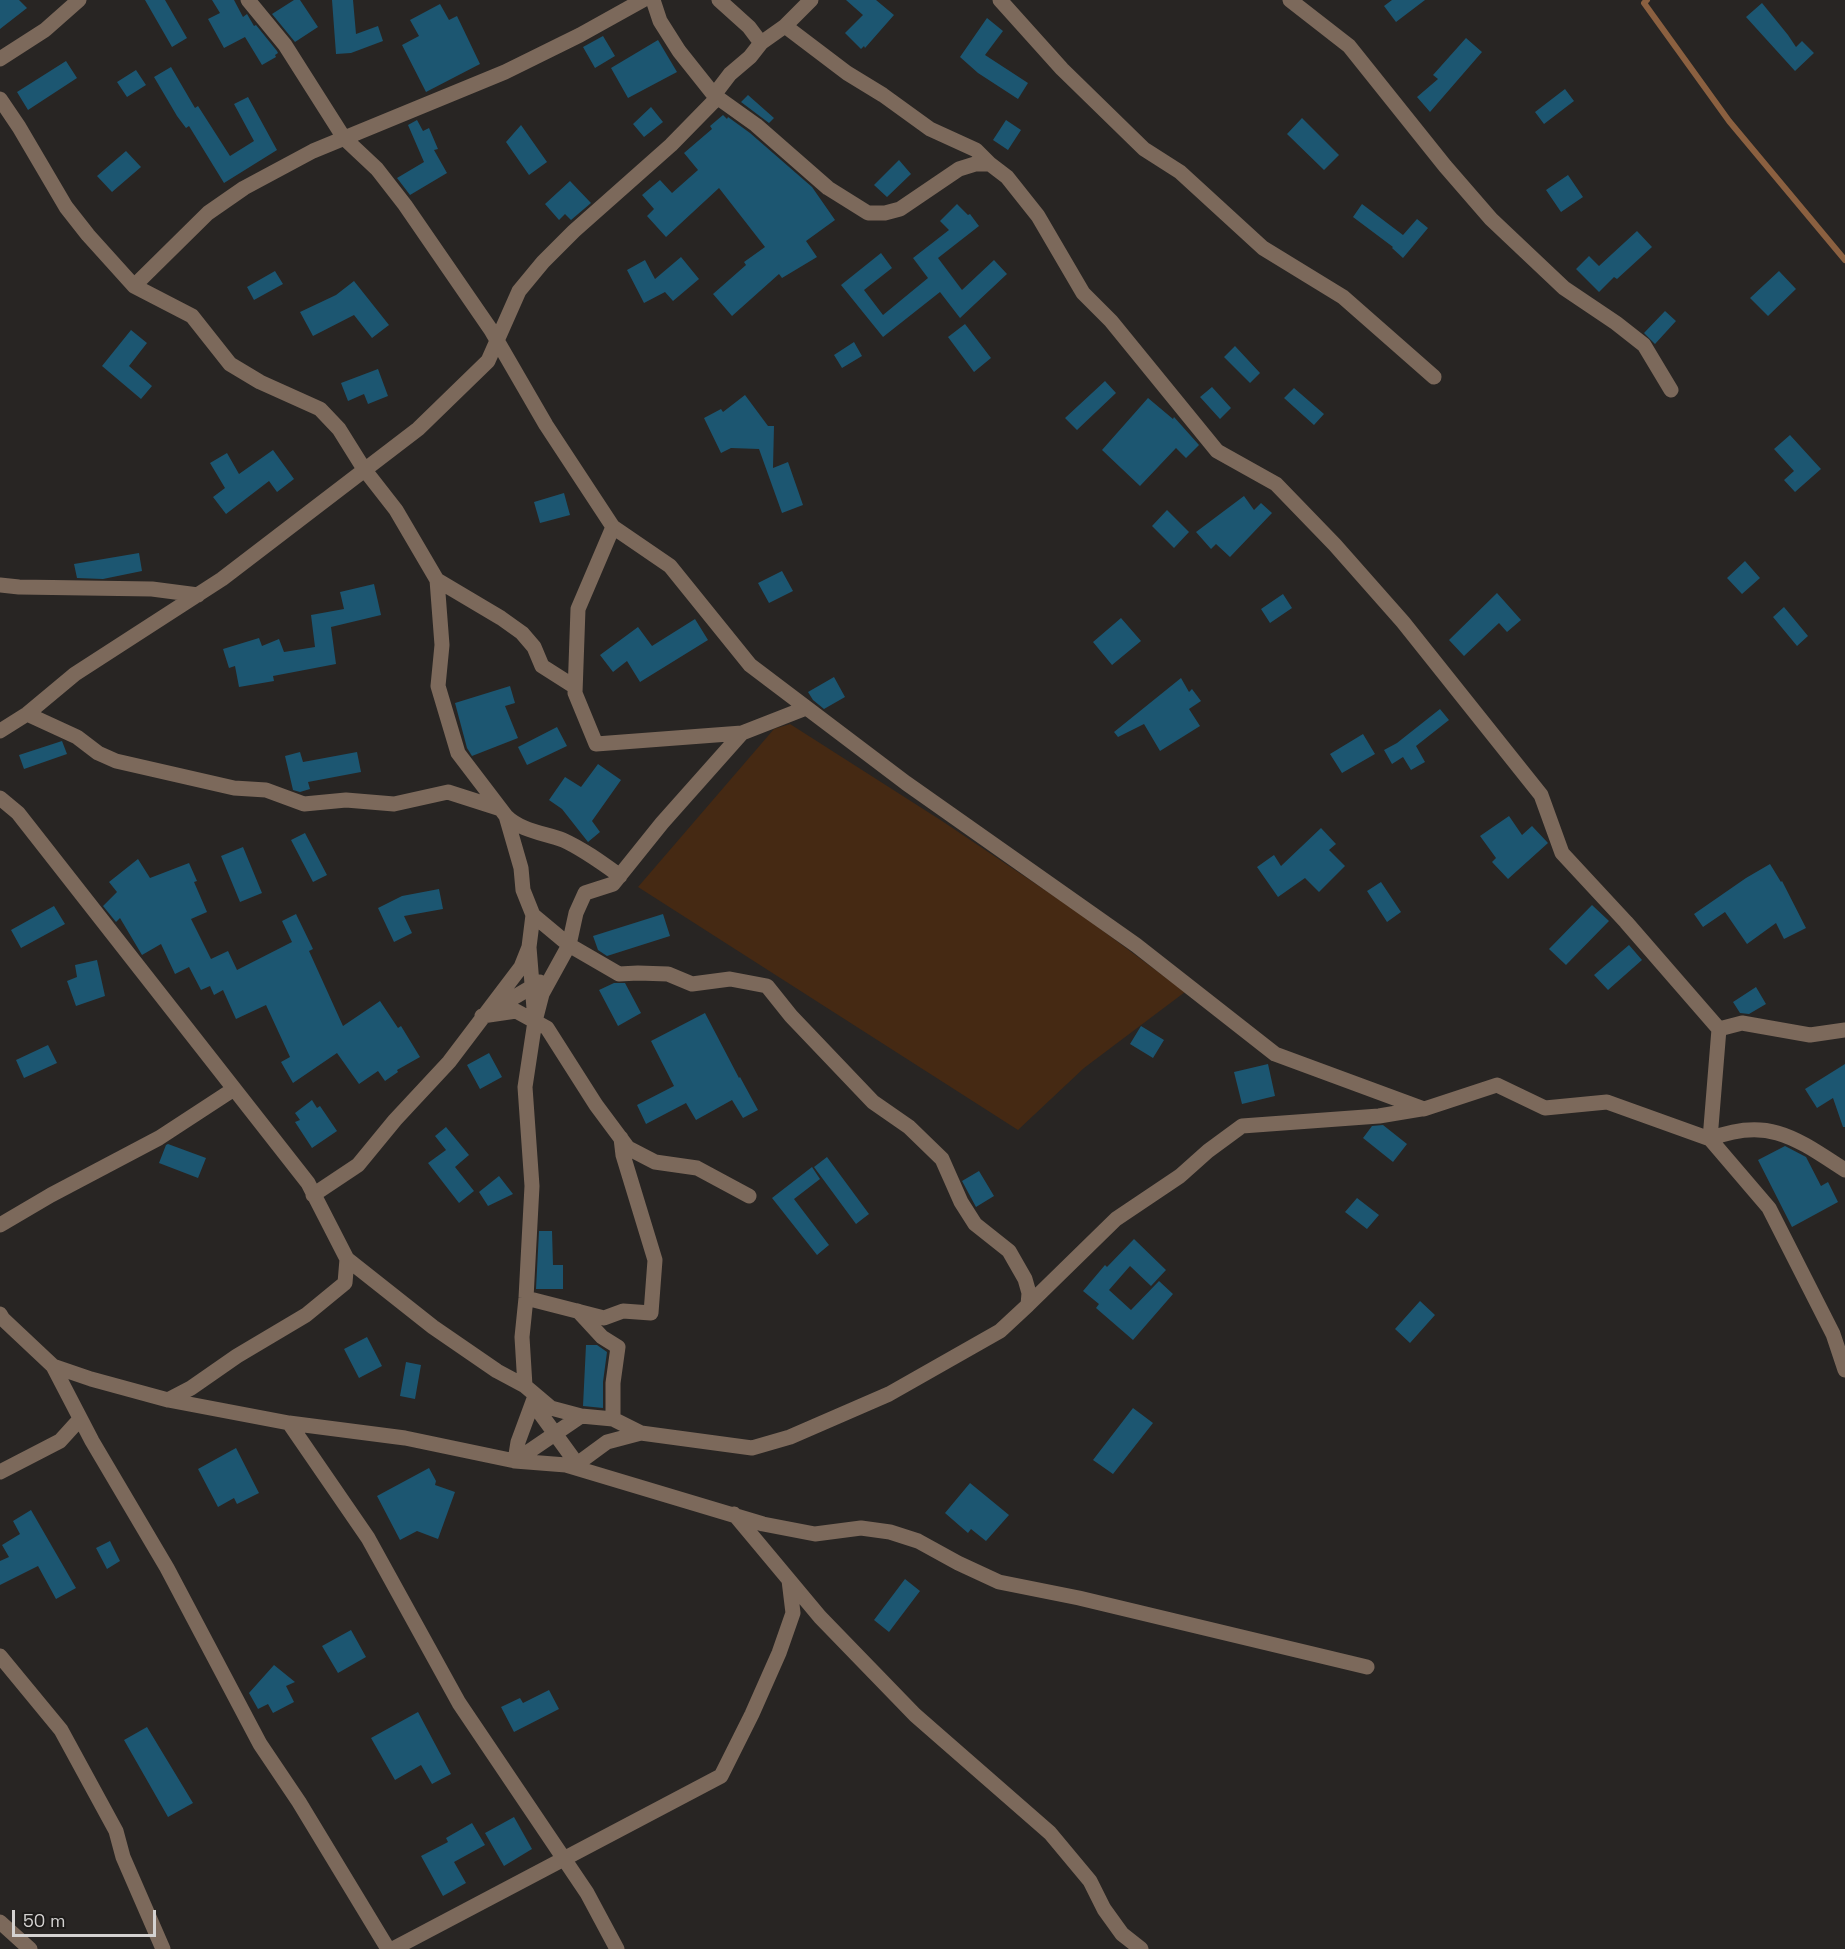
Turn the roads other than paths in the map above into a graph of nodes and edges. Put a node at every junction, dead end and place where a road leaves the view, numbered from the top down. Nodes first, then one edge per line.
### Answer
1 (79, 0) edge
2 (248, 0) edge
3 (643, 0) edge
4 (653, 0) edge
5 (719, 0) edge
6 (811, 0) edge
7 (999, 0) edge
8 (1290, 0) edge
9 (785, 26) junction
10 (761, 43) junction
11 (0, 58) edge
12 (716, 96) junction
13 (0, 99) edge
14 (345, 138) junction
15 (990, 164) junction
16 (134, 286) junction
17 (497, 341) junction
18 (1434, 377) dead end
19 (1671, 390) dead end
20 (364, 469) junction
21 (613, 527) junction
22 (437, 580) junction
23 (0, 585) edge
24 (198, 595) junction
25 (575, 687) junction
26 (806, 708) junction
27 (27, 714) junction
28 (0, 731) edge
29 (742, 733) junction
30 (0, 798) edge
31 (502, 812) junction
32 (620, 876) junction
33 (533, 915) junction
34 (569, 945) junction
35 (530, 947) junction
36 (554, 971) junction
37 (532, 987) junction
38 (484, 1015) junction
39 (535, 1021) junction
40 (1719, 1029) junction
41 (1845, 1029) edge
42 (234, 1089) junction
43 (1424, 1109) junction
44 (621, 1138) junction
45 (1710, 1139) junction
46 (1845, 1170) edge
47 (314, 1195) junction
48 (749, 1196) dead end
49 (0, 1225) edge
50 (347, 1259) junction
51 (526, 1298) junction
52 (1028, 1305) junction
53 (578, 1311) junction
54 (0, 1314) edge
55 (53, 1366) junction
56 (1845, 1370) edge
57 (530, 1391) junction
58 (168, 1400) junction
59 (581, 1416) junction
60 (80, 1419) junction
61 (613, 1419) junction
62 (290, 1423) junction
63 (555, 1433) junction
64 (641, 1433) junction
65 (60, 1441) junction
66 (96, 1449) junction
67 (515, 1461) junction
68 (572, 1465) junction
69 (0, 1472) edge
70 (734, 1514) junction
71 (789, 1580) junction
72 (0, 1656) edge
73 (1367, 1667) dead end
74 (564, 1859) junction
75 (0, 1922) edge
76 (30, 1949) edge
77 (163, 1949) edge
78 (390, 1949) edge
79 (617, 1949) edge
80 (1141, 1949) edge

1 - 11 street
2 - 14 street
3 - 14 street
4 - 12 street
5 - 10 street
6 - 9 street
7 - 18 street
8 - 19 street
9 - 10 street
9 - 15 street
10 - 12 street
12 - 15 street
12 - 17 street
13 - 16 street
14 - 16 street
14 - 17 street
15 - 40 street
16 - 20 street
17 - 20 street
17 - 21 street
20 - 22 street
20 - 24 street
21 - 25 street
21 - 26 street
22 - 25 street
22 - 31 street
23 - 24 street
24 - 27 street
25 - 29 street
26 - 29 street
26 - 43 street
27 - 28 street
27 - 31 street
29 - 32 street
30 - 42 street
31 - 32 street
31 - 33 street
32 - 34 street
33 - 34 street
33 - 35 street
34 - 36 street
34 - 52 street
35 - 37 street
35 - 38 street
36 - 37 street
36 - 39 street
37 - 38 street
37 - 39 street
38 - 39 street
38 - 47 street
39 - 44 street
39 - 51 street
40 - 41 street
40 - 45 street
42 - 47 street
42 - 49 street
43 - 45 street
43 - 52 street
44 - 48 street
44 - 53 street
45 - 46 street
45 - 56 street
47 - 50 street
50 - 57 street
50 - 58 street
51 - 53 street
51 - 57 street
52 - 64 street
53 - 61 street
54 - 55 street
55 - 58 street
55 - 60 street
57 - 59 street
57 - 63 street
57 - 67 street
58 - 62 street
59 - 61 street
59 - 63 street
60 - 65 street
60 - 66 street
61 - 64 street
62 - 67 street
62 - 74 street
63 - 67 street
63 - 68 street
64 - 68 street
65 - 66 street
65 - 69 street
66 - 78 street
67 - 68 street
68 - 70 street
70 - 71 street
70 - 73 street
71 - 74 street
71 - 80 street
72 - 77 street
74 - 78 street
74 - 79 street
75 - 76 street

